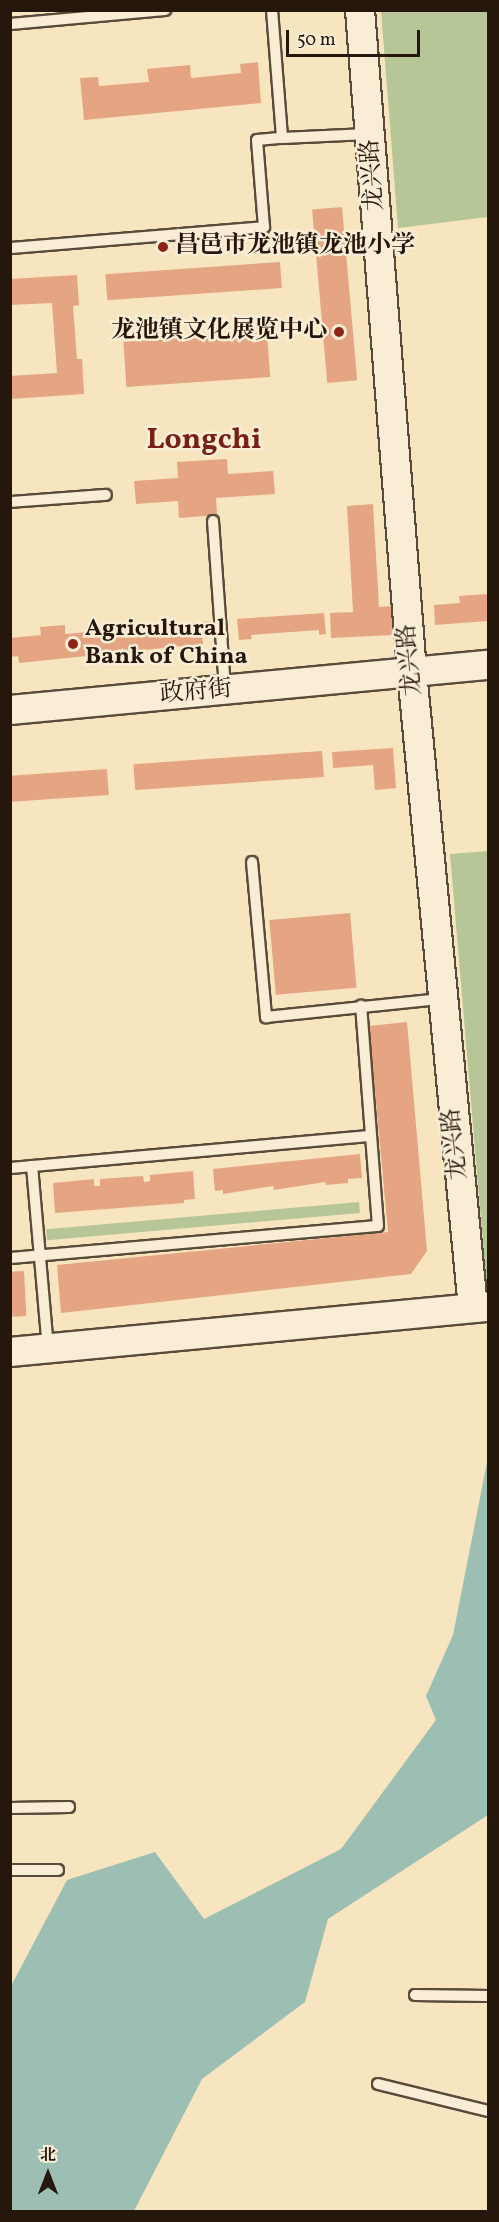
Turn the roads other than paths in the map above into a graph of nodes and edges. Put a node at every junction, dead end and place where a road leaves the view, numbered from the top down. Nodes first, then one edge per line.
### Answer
1 (165, 10) edge
2 (272, 10) edge
3 (360, 10) edge
4 (10, 24) edge
5 (371, 134) junction
6 (282, 138) junction
7 (10, 248) edge
8 (106, 495) dead end
9 (10, 502) edge
10 (213, 521) dead end
11 (489, 665) edge
12 (412, 672) junction
13 (225, 690) junction
14 (10, 710) edge
15 (252, 862) dead end
16 (441, 999) junction
17 (361, 1006) junction
18 (370, 1136) junction
19 (32, 1166) junction
20 (10, 1168) edge
21 (40, 1256) junction
22 (10, 1258) edge
23 (481, 1308) edge
24 (48, 1348) junction
25 (10, 1352) edge
26 (69, 1807) dead end
27 (10, 1808) edge
28 (10, 1870) edge
29 (58, 1870) dead end
30 (415, 1995) dead end
31 (489, 1996) edge
32 (378, 2084) dead end
33 (489, 2110) edge

1 - 4 lane
2 - 6 lane
3 - 5 street, 龙兴路
5 - 6 lane
5 - 12 street, 龙兴路
6 - 7 lane
8 - 9 lane
10 - 13 lane
11 - 12 street, 政府街
12 - 13 street, 政府街
12 - 16 street, 龙兴路
13 - 14 street, 政府街
15 - 17 lane
16 - 17 lane
16 - 23 street, 龙兴路
17 - 18 lane
18 - 19 lane
18 - 21 lane
19 - 20 lane
19 - 21 lane
21 - 22 lane
21 - 24 lane
23 - 24 street
24 - 25 street
26 - 27 lane
28 - 29 lane
30 - 31 lane
32 - 33 lane

